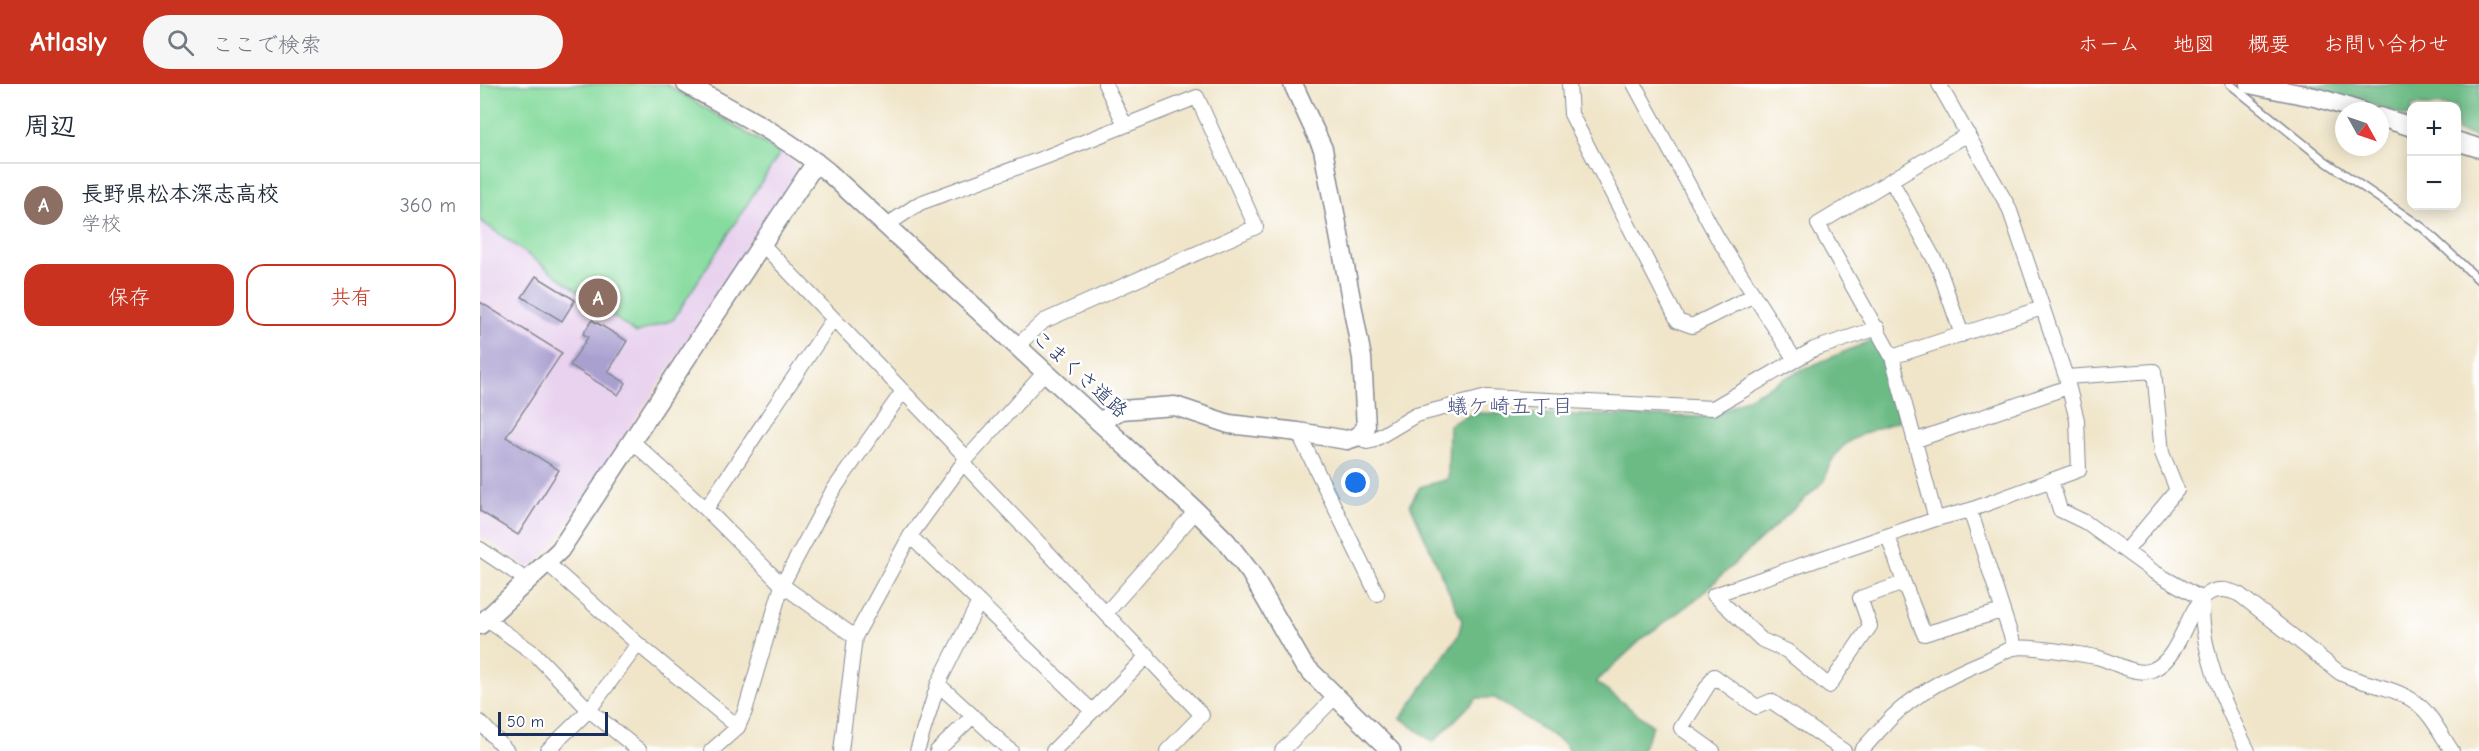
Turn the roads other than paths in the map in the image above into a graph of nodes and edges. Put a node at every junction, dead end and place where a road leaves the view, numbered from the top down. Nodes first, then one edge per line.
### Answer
1 (686, 84) edge
2 (1104, 84) edge
3 (1293, 84) edge
4 (1569, 84) edge
5 (1634, 84) edge
6 (1939, 84) edge
7 (2230, 84) edge
8 (2249, 84) edge
9 (2335, 103) edge
10 (2389, 120) edge
11 (1125, 125) junction
12 (2407, 125) edge
13 (1968, 134) junction
14 (2461, 142) edge
15 (2479, 148) edge
16 (816, 162) junction
17 (1891, 180) junction
18 (896, 219) dead end
19 (763, 245) junction
20 (2479, 280) edge
21 (1754, 295) junction
22 (2042, 308) junction
23 (833, 319) junction
24 (1878, 328) junction
25 (1962, 335) junction
26 (1016, 347) junction
27 (1892, 357) junction
28 (1795, 360) junction
29 (1044, 373) junction
30 (2067, 382) junction
31 (903, 390) junction
32 (1099, 422) junction
33 (1298, 432) junction
34 (1359, 436) junction
35 (632, 441) junction
36 (1914, 441) junction
37 (965, 460) junction
38 (2051, 480) junction
39 (706, 509) junction
40 (1970, 510) junction
41 (1196, 512) junction
42 (1936, 519) junction
43 (910, 536) junction
44 (1888, 536) junction
45 (480, 549) edge
46 (2126, 551) junction
47 (548, 564) junction
48 (528, 581) junction
49 (1905, 583) junction
50 (782, 585) junction
51 (1377, 594) dead end
52 (2202, 599) junction
53 (979, 602) junction
54 (2002, 611) junction
55 (1107, 612) junction
56 (482, 620) edge
57 (855, 637) junction
58 (638, 644) junction
59 (2015, 648) junction
60 (1148, 656) junction
61 (939, 684) junction
62 (1336, 696) junction
63 (589, 710) junction
64 (1092, 711) junction
65 (972, 717) junction
66 (480, 722) edge
67 (738, 727) junction
68 (839, 750) edge
69 (507, 751) edge
70 (547, 751) edge
71 (640, 751) edge
72 (711, 751) edge
73 (917, 751) edge
74 (937, 751) edge
75 (1011, 751) edge
76 (1053, 751) edge
77 (1167, 751) edge
78 (1282, 751) edge
79 (1391, 751) edge
80 (1713, 751) edge
81 (1844, 751) edge
82 (1861, 751) edge
83 (2248, 751) edge
84 (2451, 751) edge

1 - 16 street, こまくさ道路
2 - 11 street
3 - 34 street
4 - 21 street
5 - 21 street
6 - 13 street
7 - 20 lane
8 - 9 street
10 - 12 street
11 - 18 street
11 - 26 street
13 - 17 street
13 - 22 street
14 - 15 street
16 - 19 street
16 - 26 street, こまくさ道路
17 - 24 street
17 - 25 street
19 - 23 street
19 - 35 street
21 - 28 street
22 - 25 street
22 - 30 street
23 - 31 street
23 - 39 street
24 - 27 street
24 - 28 street
25 - 27 street
26 - 29 street, こまくさ道路
27 - 36 street
28 - 34 street
29 - 32 street, こまくさ道路
29 - 37 street
30 - 36 street
30 - 38 street
30 - 46 street
31 - 37 street
31 - 50 street
32 - 33 street
32 - 41 street, こまくさ道路
33 - 34 street
33 - 51 street
35 - 39 street
35 - 47 street
36 - 42 street
37 - 43 street
37 - 55 street
38 - 40 street
38 - 46 street
39 - 50 street
40 - 42 street
40 - 54 street
41 - 55 street
41 - 62 street, こまくさ道路
42 - 44 street
43 - 53 street
43 - 57 street
44 - 49 street
44 - 49 street
45 - 48 street
46 - 52 street
47 - 48 street
47 - 58 street
48 - 56 street
49 - 54 street
50 - 57 street
50 - 67 street
52 - 59 street
52 - 83 street
52 - 84 street
53 - 61 street
53 - 64 street
54 - 59 street
55 - 60 street
56 - 63 street
57 - 68 street
58 - 63 street
58 - 67 street
59 - 82 street
60 - 64 street
60 - 77 street
61 - 65 street
61 - 73 street
62 - 78 street
62 - 79 street, こまくさ道路
63 - 70 street
63 - 71 street
64 - 76 street
65 - 74 street
65 - 75 street
66 - 69 street
67 - 72 street
80 - 81 street

